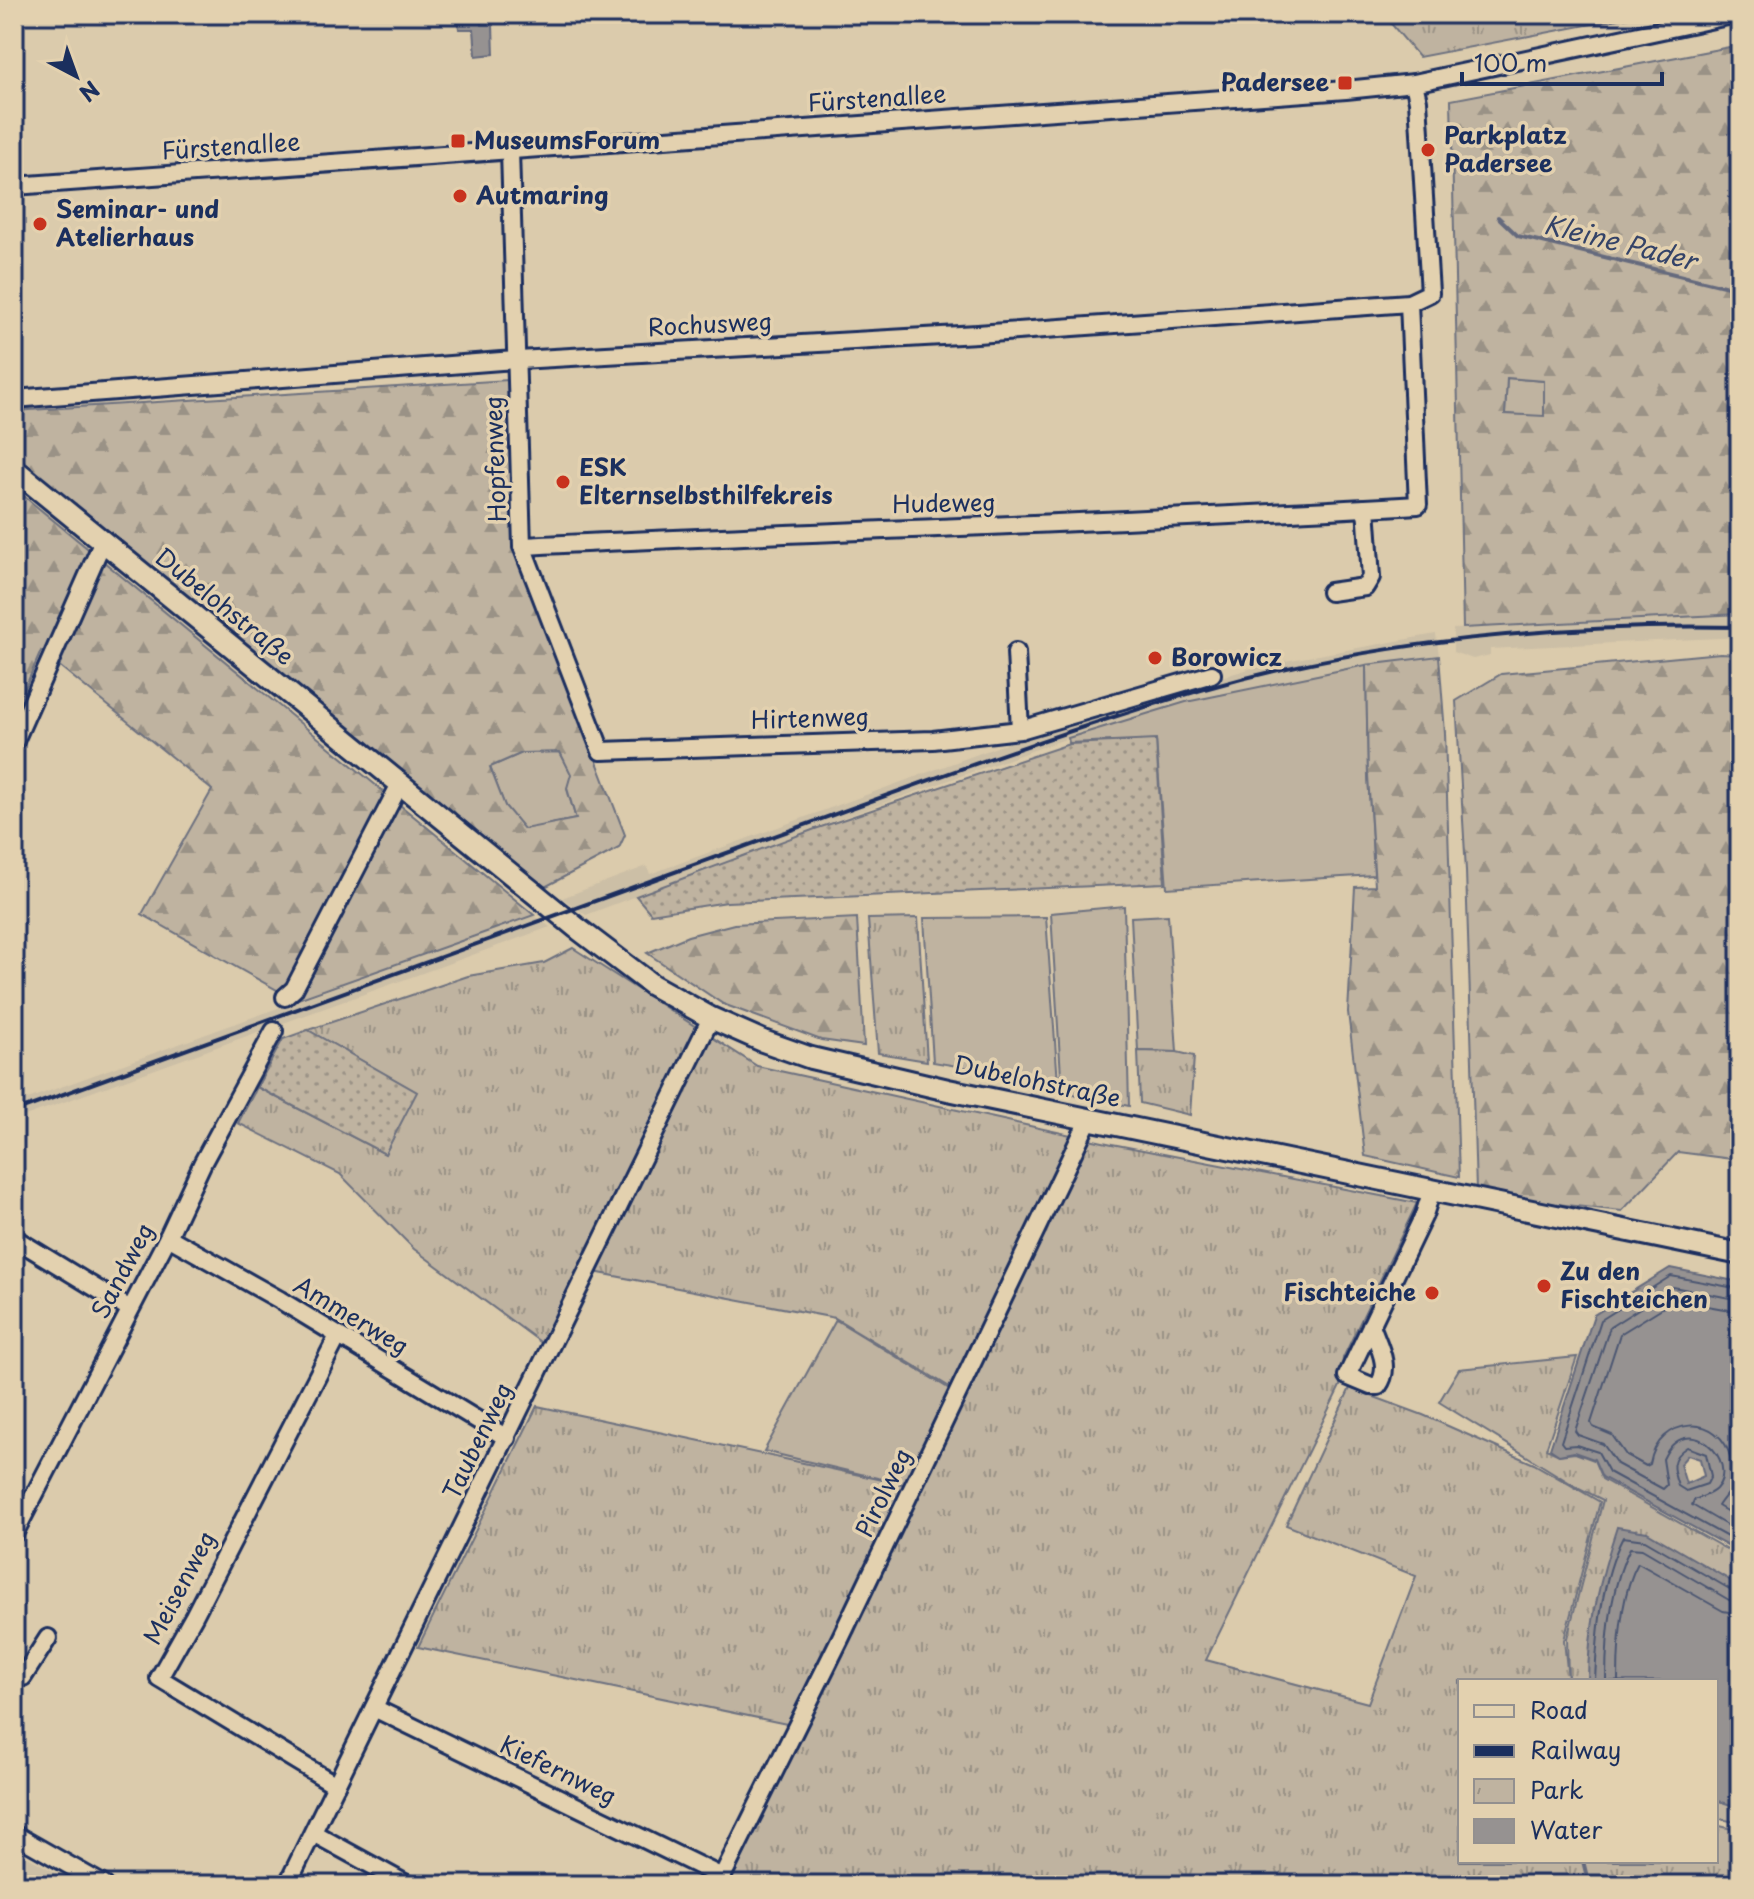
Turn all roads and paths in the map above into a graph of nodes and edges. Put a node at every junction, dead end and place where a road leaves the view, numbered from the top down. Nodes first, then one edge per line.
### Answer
1 (1737, 14) edge
2 (1414, 83) junction
3 (510, 151) junction
4 (14, 186) edge
5 (1409, 303) junction
6 (517, 360) junction
7 (14, 399) edge
8 (14, 469) edge
9 (1366, 508) junction
10 (103, 541) junction
11 (522, 546) junction
12 (1330, 592) dead end
13 (1016, 652) dead end
14 (1212, 674) dead end
15 (1020, 730) junction
16 (14, 743) edge
17 (601, 751) joint
18 (400, 784) junction
19 (285, 997) dead end
20 (711, 1018) junction
21 (274, 1031) dead end
22 (1089, 1119) junction
23 (1432, 1190) junction
24 (168, 1237) junction
25 (14, 1238) edge
26 (1740, 1254) edge
27 (130, 1309) junction
28 (1371, 1325) dead end
29 (338, 1336) junction
30 (507, 1438) junction
31 (14, 1534) edge
32 (48, 1638) dead end
33 (14, 1671) edge
34 (374, 1708) junction
35 (336, 1785) junction
36 (313, 1833) junction
37 (14, 1834) edge
38 (720, 1881) edge
39 (104, 1885) edge
40 (287, 1885) edge
41 (408, 1885) edge

1 - 2 street, Fürstenallee
2 - 3 street, Fürstenallee
2 - 5 street
3 - 4 street, Fürstenallee
3 - 6 street, Hopfenweg
5 - 6 street, Rochusweg
5 - 9 street, Hudeweg
6 - 7 street, Rochusweg
6 - 11 street, Hopfenweg
8 - 10 main road, Dubelohstraße
9 - 11 street, Hudeweg
9 - 12 street
10 - 16 street
10 - 18 main road, Dubelohstraße
11 - 17 street, Hopfenweg
13 - 15 street
14 - 15 street, Hirtenweg
15 - 17 street, Hirtenweg
18 - 19 street
18 - 20 main road, Dubelohstraße
20 - 22 main road, Dubelohstraße
20 - 30 street, Taubenweg
21 - 24 street, Sandweg
22 - 23 main road, Dubelohstraße
22 - 38 street, Pirolweg
23 - 26 main road, Dubelohstraße
23 - 28 street
24 - 27 street, Sandweg
24 - 29 street, Ammerweg
25 - 27 street
27 - 31 street, Sandweg
29 - 30 street, Ammerweg
29 - 35 street, Meisenweg
30 - 34 street, Taubenweg
32 - 33 street
34 - 35 street, Taubenweg
34 - 38 street, Kiefernweg
35 - 36 street, Taubenweg
36 - 40 street, Taubenweg
36 - 41 street
37 - 39 street

